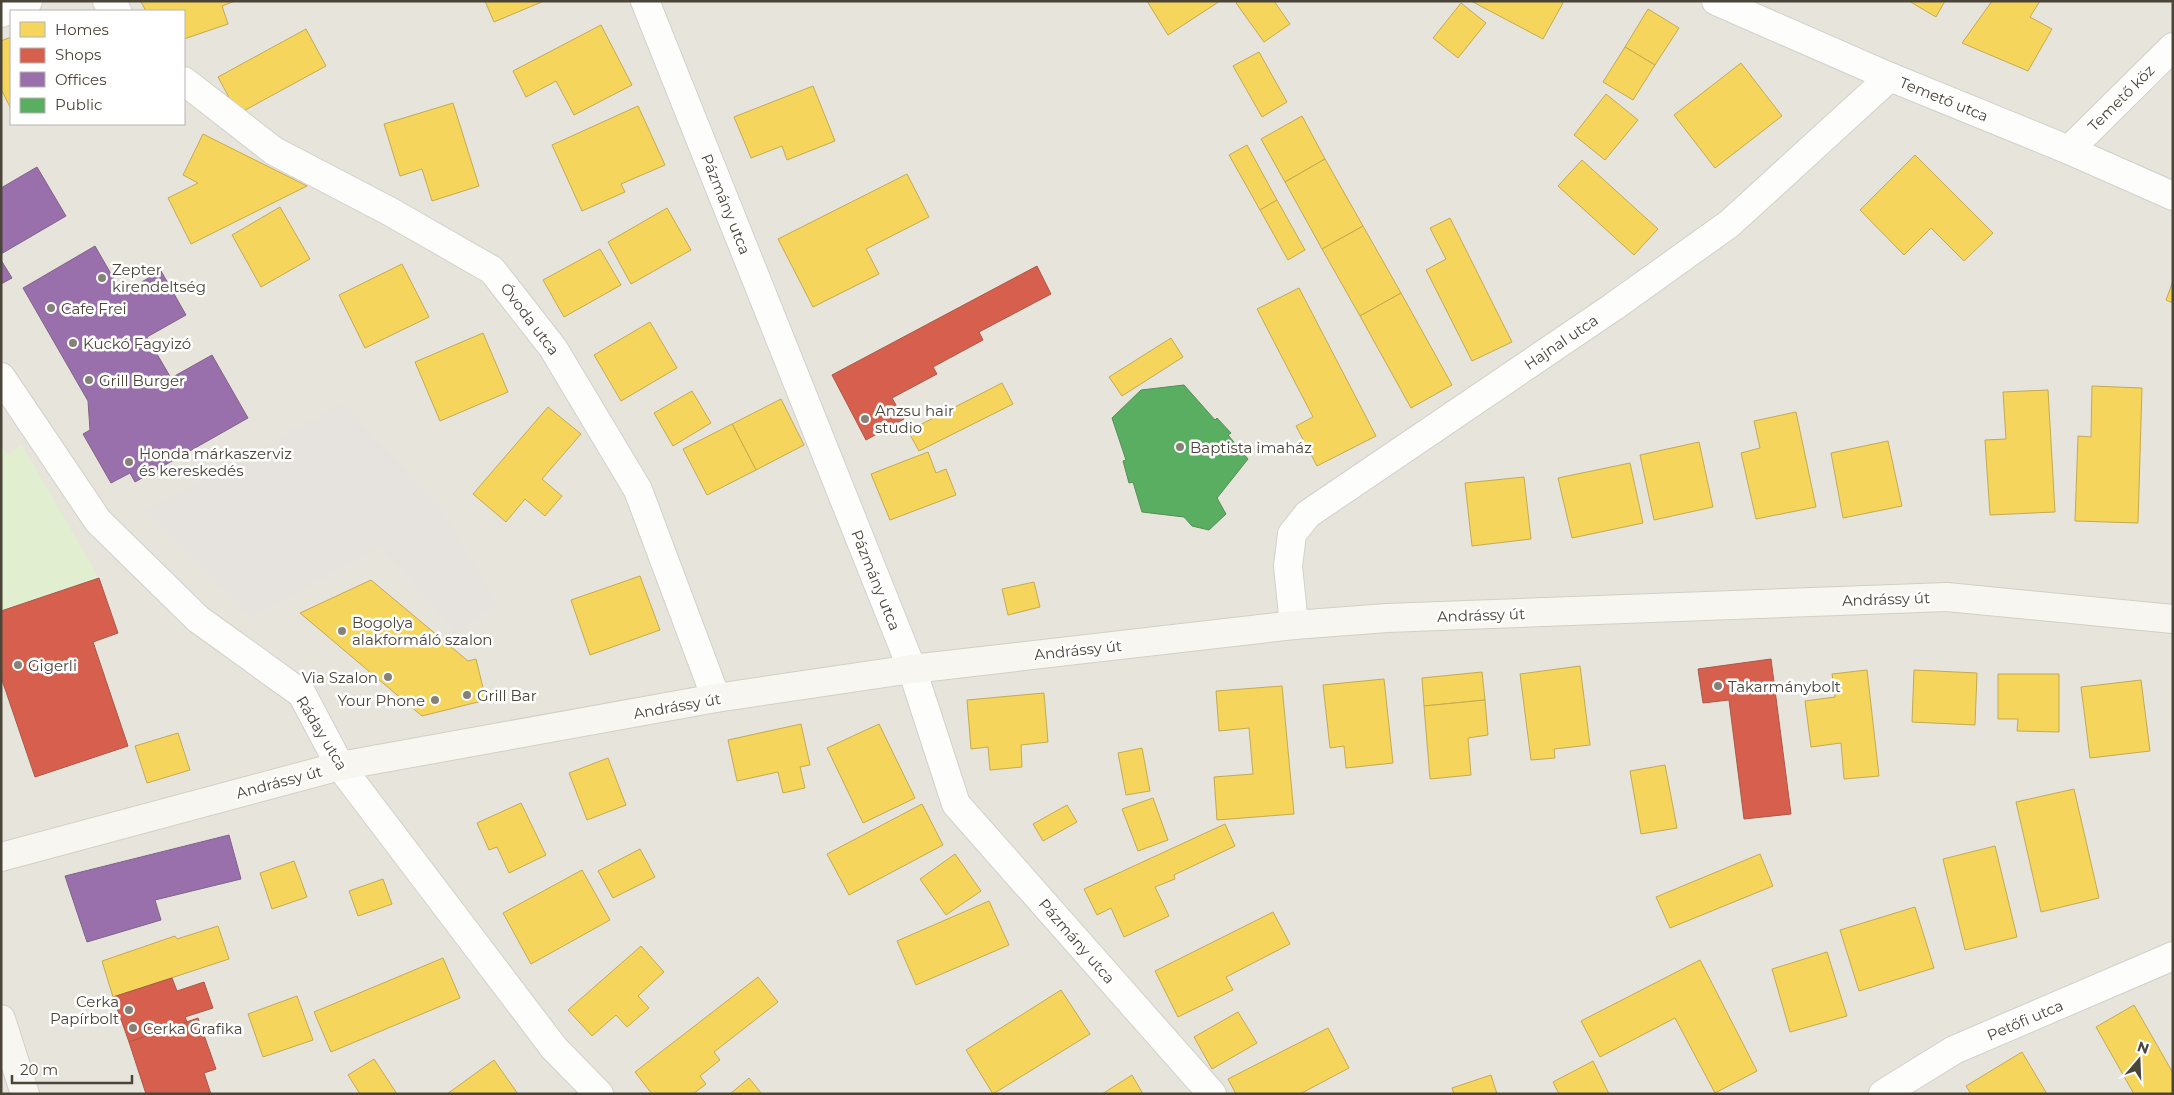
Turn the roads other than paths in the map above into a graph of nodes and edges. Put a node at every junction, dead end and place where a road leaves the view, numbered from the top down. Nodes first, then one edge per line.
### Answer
1 (28, 1) edge
2 (107, 1) edge
3 (645, 1) edge
4 (1716, 1) edge
5 (116, 10) edge
6 (1, 13) edge
7 (2173, 47) edge
8 (1890, 77) junction
9 (185, 81) edge
10 (2069, 150) junction
11 (2173, 196) edge
12 (1, 377) edge
13 (2173, 619) edge
14 (1294, 625) junction
15 (912, 669) junction
16 (716, 698) junction
17 (340, 766) junction
18 (1, 857) edge
19 (2173, 956) edge
20 (1, 1019) edge
21 (25, 1094) edge
22 (599, 1094) edge
23 (1212, 1094) edge
24 (1883, 1094) edge

1 - 6 street
2 - 5 street
3 - 15 street, Pázmány utca
4 - 8 street, Temető utca
7 - 10 street, Temető köz
8 - 10 street, Temető utca
8 - 14 street, Hajnal utca
9 - 16 street, Óvoda utca
10 - 11 street, Temető utca
12 - 17 street, Ráday utca
13 - 14 main road, Andrássy út
14 - 15 main road, Andrássy út
15 - 16 main road, Andrássy út
15 - 23 street, Pázmány utca
16 - 17 main road, Andrássy út
17 - 18 main road, Andrássy út
17 - 22 street, Ráday utca
19 - 24 street, Petőfi utca
20 - 21 main road

